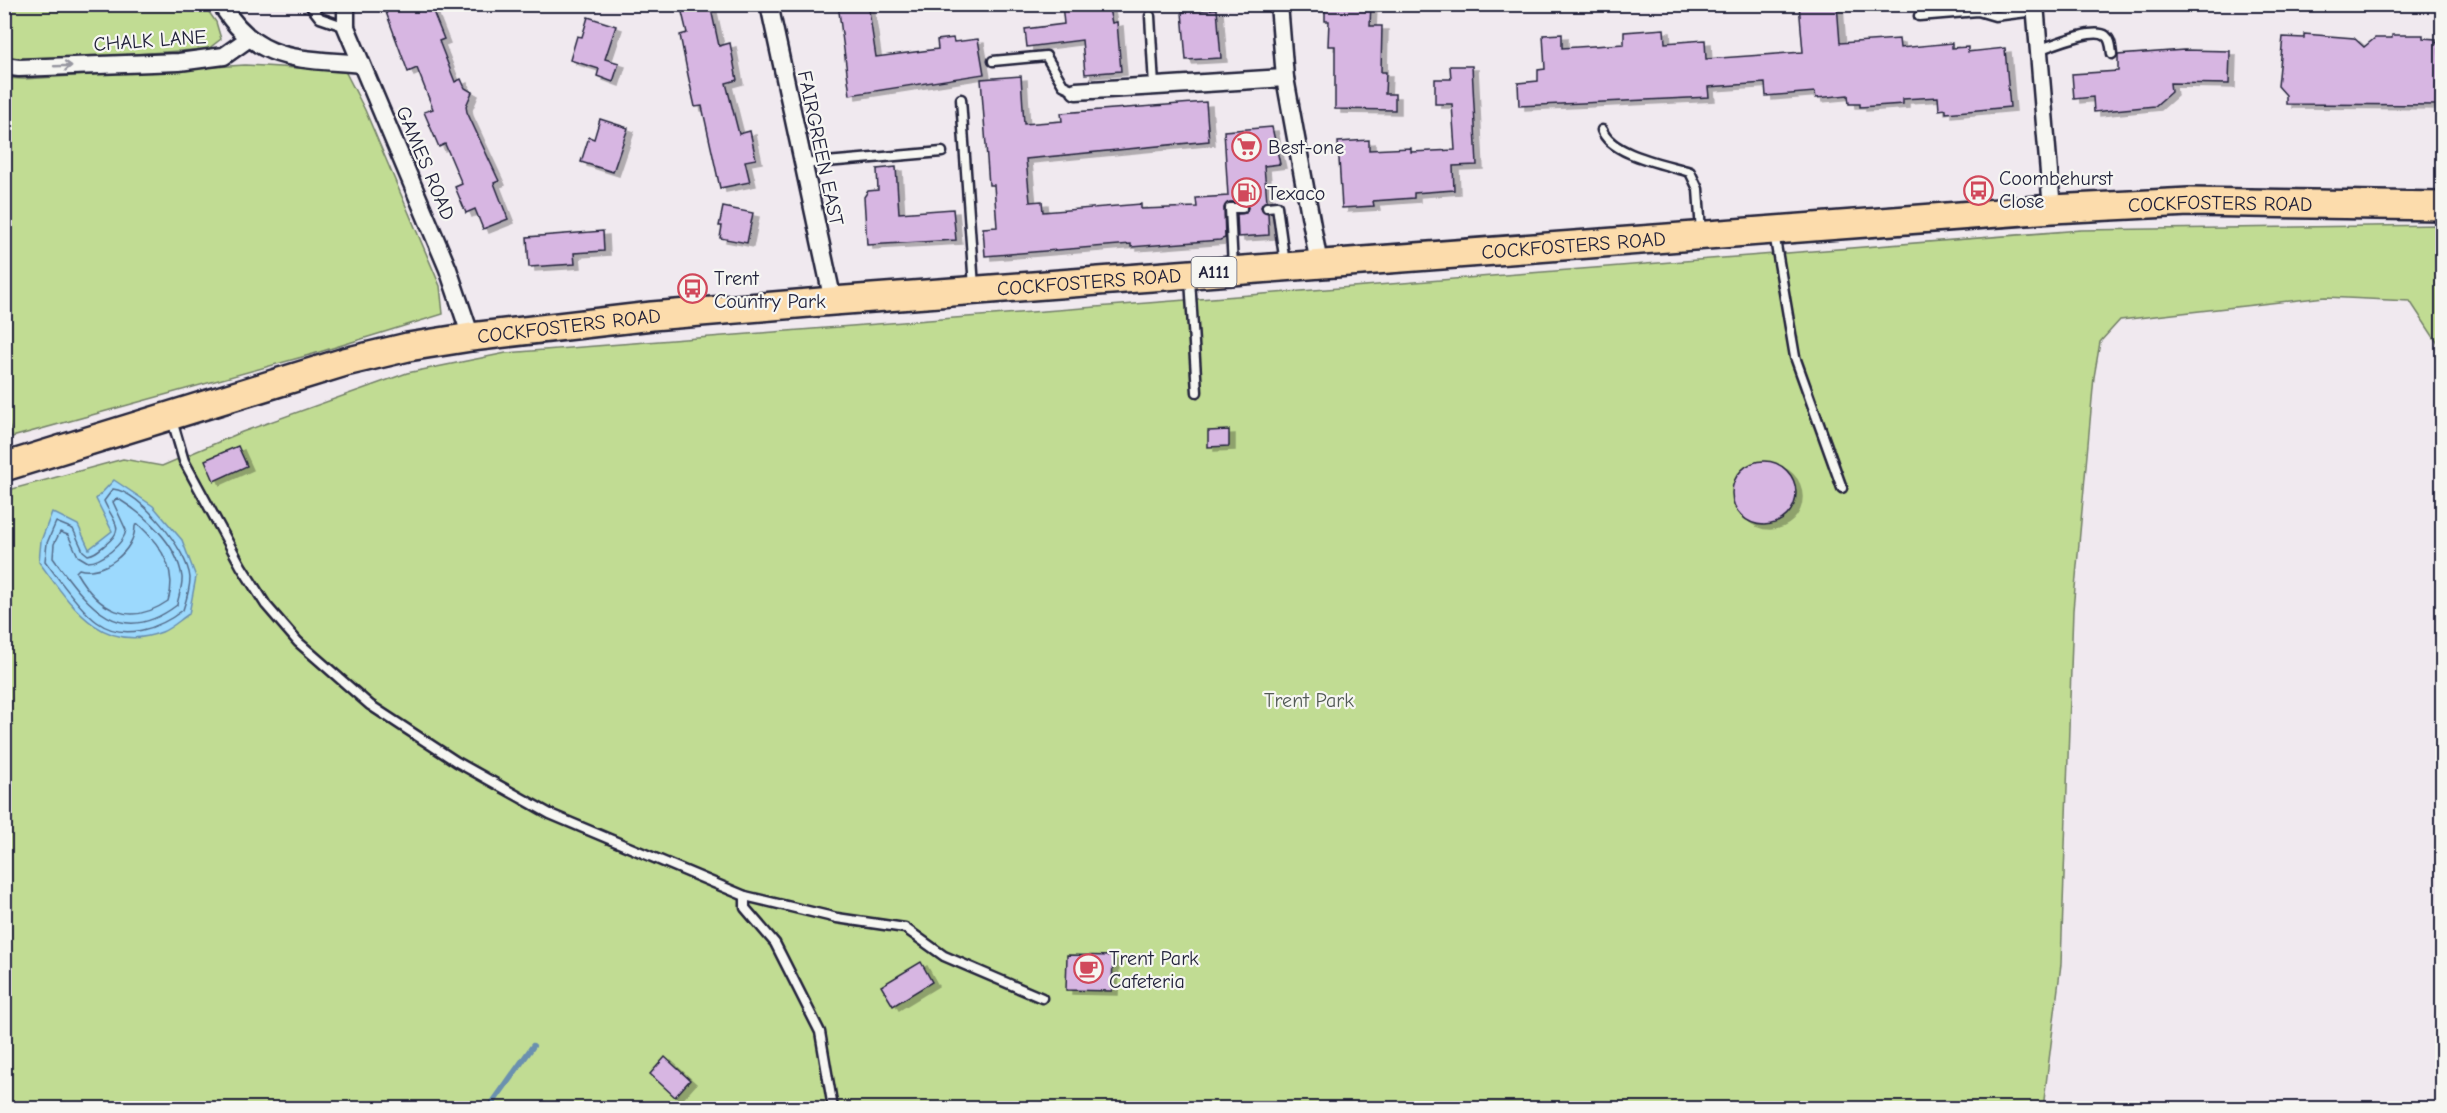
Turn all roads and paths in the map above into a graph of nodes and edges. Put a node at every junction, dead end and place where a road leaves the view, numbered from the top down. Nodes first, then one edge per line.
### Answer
1 (221, 4) edge
2 (309, 4) edge
3 (346, 4) edge
4 (769, 4) edge
5 (1279, 4) edge
6 (2035, 8) edge
7 (1150, 16) dead end
8 (1919, 16) dead end
9 (346, 27) junction
10 (248, 39) junction
11 (2038, 50) junction
12 (2112, 54) dead end
13 (993, 61) dead end
14 (361, 64) junction
15 (4, 66) edge
16 (1285, 78) junction
17 (1154, 86) junction
18 (1076, 91) joint
19 (961, 99) dead end
20 (1602, 130) dead end
21 (942, 152) dead end
22 (803, 164) junction
23 (2442, 206) edge
24 (1267, 207) dead end
25 (1242, 208) dead end
26 (2052, 209) junction
27 (1773, 230) junction
28 (1701, 235) junction
29 (1319, 264) junction
30 (1286, 267) junction
31 (1233, 271) junction
32 (1190, 274) junction
33 (974, 290) junction
34 (833, 301) junction
35 (471, 337) junction
36 (1197, 392) dead end
37 (171, 416) junction
38 (4, 467) edge
39 (1842, 488) dead end
40 (745, 896) junction
41 (1042, 998) dead end
42 (833, 1108) edge

1 - 10 street
2 - 9 lane
3 - 9 street, GAMES ROAD
4 - 22 street, FAIRGREEN EAST
5 - 16 street
6 - 8 lane
6 - 11 street
7 - 17 lane
9 - 14 street, GAMES ROAD
10 - 14 street
15 -> 10 street, CHALK LANE
11 - 12 lane
11 - 26 street
13 - 18 lane
14 - 35 street, GAMES ROAD
16 - 17 street
16 - 29 street
17 - 18 street
19 - 33 lane
20 - 28 lane
21 - 22 lane
22 - 34 street, FAIRGREEN EAST
23 - 26 main road, COCKFOSTERS ROAD / A111
24 - 30 lane
25 - 31 lane
26 - 27 main road, COCKFOSTERS ROAD / A111
27 - 28 main road, COCKFOSTERS ROAD / A111
27 - 39 lane
28 - 29 main road, COCKFOSTERS ROAD / A111
29 - 30 main road, COCKFOSTERS ROAD / A111
30 - 31 main road, COCKFOSTERS ROAD / A111
31 - 32 main road, COCKFOSTERS ROAD / A111
32 - 33 main road, COCKFOSTERS ROAD / A111
32 - 36 lane
33 - 34 main road, COCKFOSTERS ROAD / A111
34 - 35 main road, COCKFOSTERS ROAD / A111
35 - 37 main road, COCKFOSTERS ROAD / A111
37 - 38 main road, COCKFOSTERS ROAD / A111
37 - 40 lane
40 - 41 lane
40 - 42 lane

